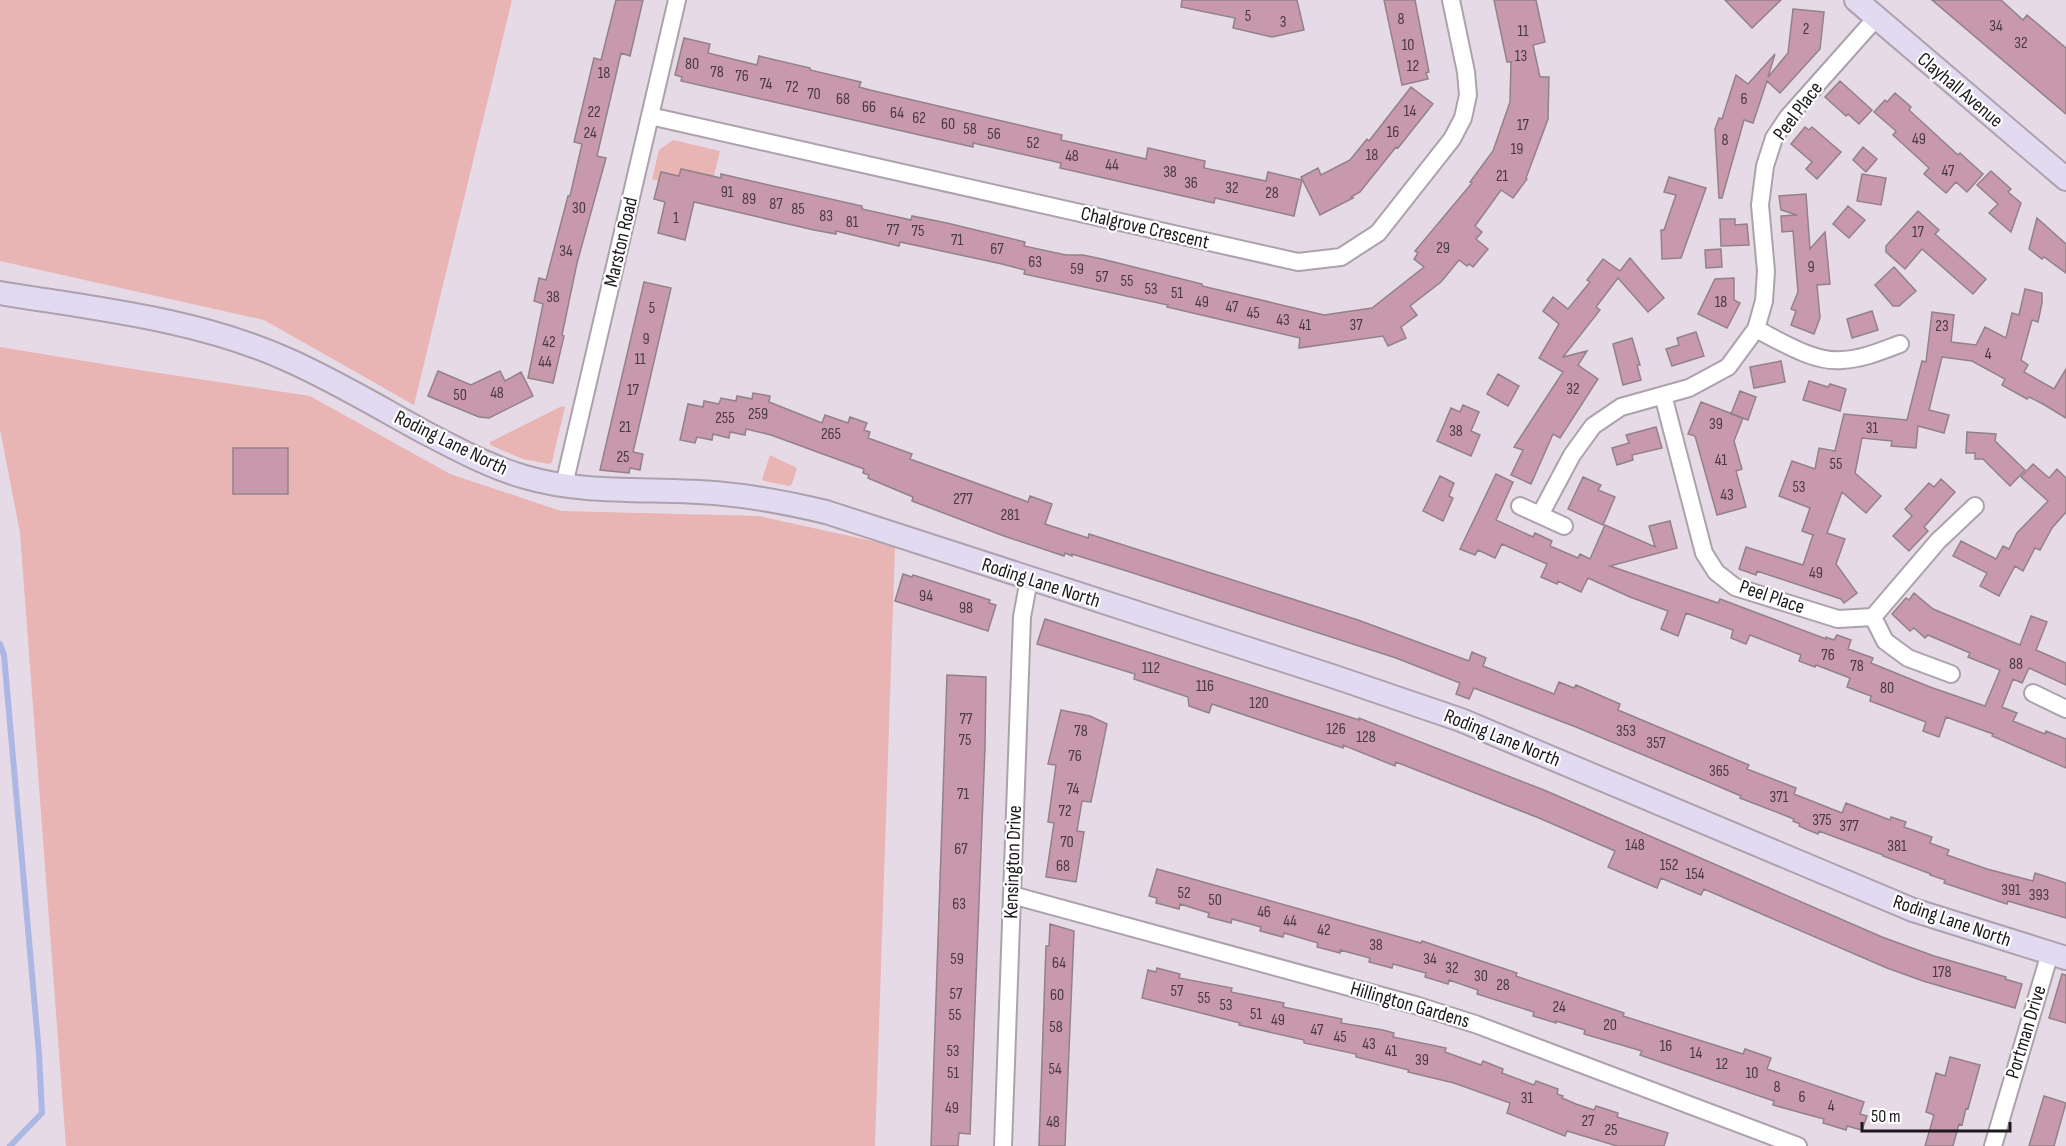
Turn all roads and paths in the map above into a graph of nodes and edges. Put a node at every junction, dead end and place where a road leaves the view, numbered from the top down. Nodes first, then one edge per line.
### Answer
1 (677, 0) edge
2 (1451, 0) edge
3 (1856, 0) edge
4 (1876, 18) junction
5 (650, 116) junction
6 (2066, 179) edge
7 (0, 293) edge
8 (1756, 329) junction
9 (1900, 344) dead end
10 (1663, 395) junction
11 (564, 485) junction
12 (1520, 506) dead end
13 (1975, 506) dead end
14 (1540, 515) junction
15 (1564, 526) dead end
16 (1029, 579) junction
17 (1873, 617) junction
18 (1951, 674) dead end
19 (2033, 693) dead end
20 (2066, 710) edge
21 (1012, 895) junction
22 (2058, 956) edge
23 (1003, 1146) edge
24 (1798, 1146) edge
25 (1993, 1146) edge

1 - 5 street, Marston Road
2 - 5 street, Chalgrove Crescent
3 - 4 street, Clayhall Avenue
4 - 6 street, Clayhall Avenue
4 - 8 street, Peel Place
5 - 11 street, Marston Road
7 - 11 street, Roding Lane North
8 - 9 street
8 - 10 street, Peel Place
10 - 14 street, Peel Place
10 - 17 street, Peel Place
11 - 16 street, Roding Lane North
12 - 14 street
13 - 17 street
14 - 15 street
16 - 21 street, Kensington Drive
16 - 22 street, Roding Lane North
17 - 18 street
19 - 20 street
21 - 23 street, Kensington Drive
21 - 24 street, Hillington Gardens
22 - 25 street, Portman Drive

